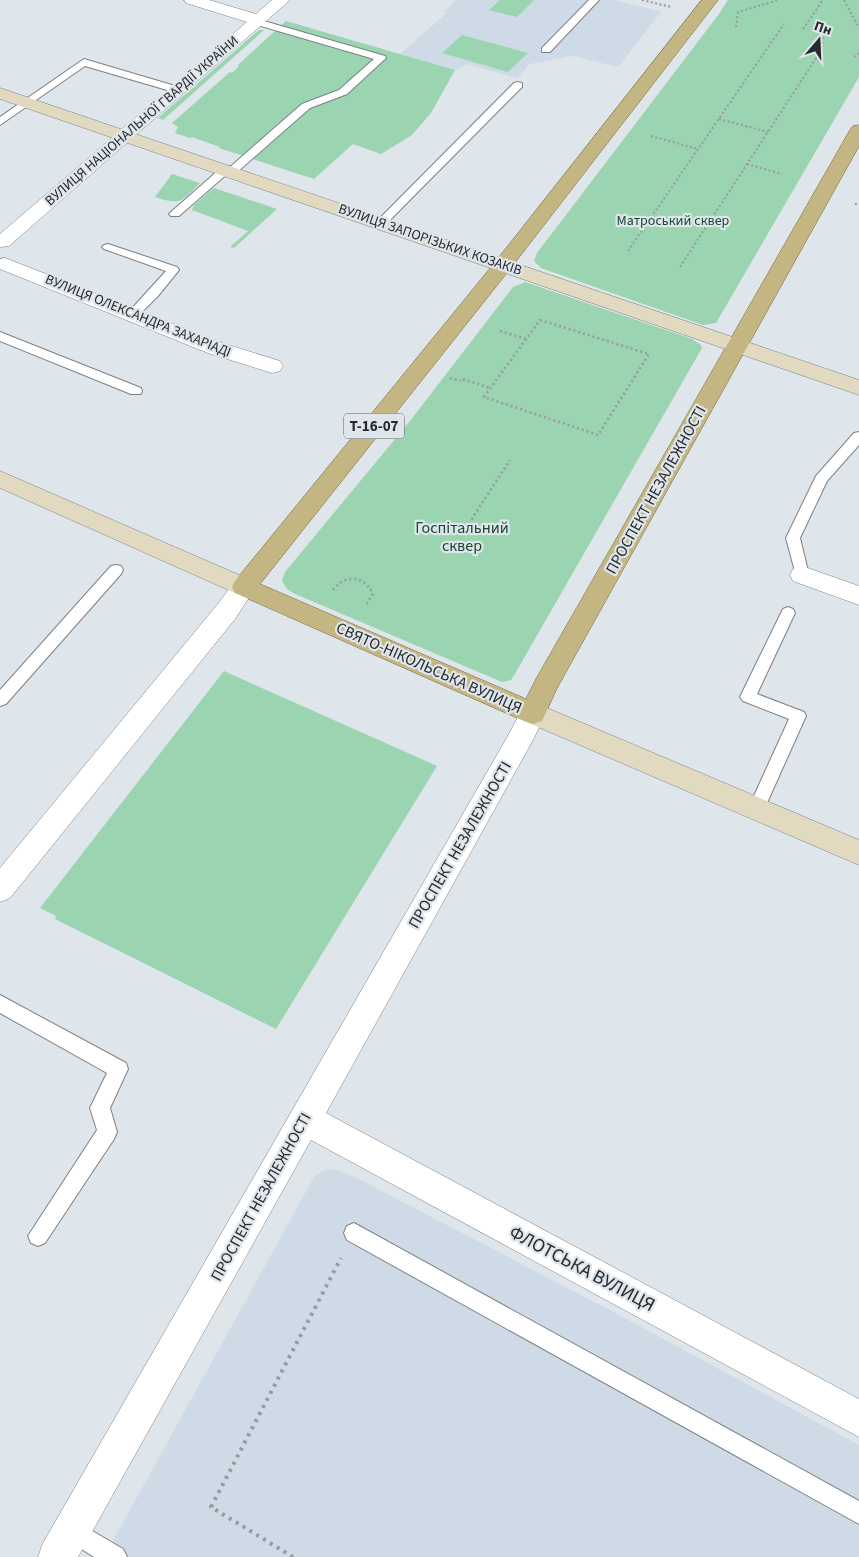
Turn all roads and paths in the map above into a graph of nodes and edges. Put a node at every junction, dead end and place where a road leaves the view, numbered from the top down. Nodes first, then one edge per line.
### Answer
1 (192, 0) edge
2 (282, 0) edge
3 (594, 0) edge
4 (642, 0) edge
5 (710, 0) edge
6 (778, 0) edge
7 (823, 0) edge
8 (844, 0) edge
9 (679, 9) dead end
10 (258, 21) junction
11 (784, 24) dead end
12 (736, 27) dead end
13 (859, 28) edge
14 (804, 29) dead end
15 (824, 34) dead end
16 (546, 50) dead end
17 (859, 53) edge
18 (854, 57) dead end
19 (518, 85) dead end
20 (178, 90) junction
21 (0, 93) edge
22 (27, 103) junction
23 (719, 119) junction
24 (0, 122) edge
25 (859, 130) edge
26 (768, 132) junction
27 (651, 136) dead end
28 (124, 137) junction
29 (698, 149) junction
30 (747, 164) junction
31 (228, 171) junction
32 (782, 174) dead end
33 (855, 204) dead end
34 (859, 205) edge
35 (175, 214) dead end
36 (381, 223) junction
37 (1, 243) edge
38 (108, 247) dead end
39 (628, 251) dead end
40 (3, 264) edge
41 (503, 265) junction
42 (680, 267) dead end
43 (131, 316) junction
44 (500, 331) dead end
45 (0, 336) edge
46 (526, 339) junction
47 (738, 346) junction
48 (272, 366) dead end
49 (445, 376) dead end
50 (490, 388) junction
51 (859, 388) edge
52 (136, 391) dead end
53 (859, 436) edge
54 (510, 460) dead end
55 (0, 480) edge
56 (466, 528) dead end
57 (116, 570) dead end
58 (802, 575) joint
59 (244, 587) junction
60 (333, 590) dead end
61 (859, 596) edge
62 (366, 605) dead end
63 (788, 613) dead end
64 (0, 700) edge
65 (533, 713) junction
66 (756, 809) junction
67 (859, 854) edge
68 (0, 889) edge
69 (0, 1003) edge
70 (305, 1119) junction
71 (354, 1233) joint
72 (38, 1236) dead end
73 (859, 1420) edge
74 (859, 1512) edge
75 (65, 1544) edge
76 (115, 1557) edge
77 (293, 1557) edge

1 - 10 street
2 - 10 street, ВУЛИЦЯ НАЦІОНАЛЬНОЇ ГВАРДІЇ УКРАЇНИ
3 - 16 lane
4 - 9 path
5 - 41 main road
6 - 12 path
7 - 14 path
8 - 13 path
10 - 20 street, ВУЛИЦЯ НАЦІОНАЛЬНОЇ ГВАРДІЇ УКРАЇНИ
10 - 31 lane
11 - 23 path
15 - 26 path
17 - 18 path
19 - 36 lane
20 - 22 lane
20 - 28 street, ВУЛИЦЯ НАЦІОНАЛЬНОЇ ГВАРДІЇ УКРАЇНИ
21 - 22 main road, ВУЛИЦЯ ЗАПОРІЗЬКИХ КОЗАКІВ
22 - 24 lane
22 - 28 main road, ВУЛИЦЯ ЗАПОРІЗЬКИХ КОЗАКІВ
23 - 26 path
23 - 29 path
25 - 47 main road, ПРОСПЕКТ НЕЗАЛЕЖНОСТІ
26 - 30 path
27 - 29 path
28 - 31 main road, ВУЛИЦЯ ЗАПОРІЗЬКИХ КОЗАКІВ
28 - 37 street, ВУЛИЦЯ НАЦІОНАЛЬНОЇ ГВАРДІЇ УКРАЇНИ
29 - 39 path
30 - 32 path
30 - 42 path
31 - 35 lane
31 - 36 main road, ВУЛИЦЯ ЗАПОРІЗЬКИХ КОЗАКІВ
33 - 34 path
36 - 41 main road, ВУЛИЦЯ ЗАПОРІЗЬКИХ КОЗАКІВ
37 - 40 street
38 - 43 lane
40 - 43 street, ВУЛИЦЯ ОЛЕКСАНДРА ЗАХАРІАДІ
41 - 47 main road, ВУЛИЦЯ ЗАПОРІЗЬКИХ КОЗАКІВ
41 - 59 main road, Т-16-07
43 - 48 street, ВУЛИЦЯ ОЛЕКСАНДРА ЗАХАРІАДІ
44 - 46 path
45 - 52 lane
46 - 50 path
46 - 50 path
47 - 51 main road, ВУЛИЦЯ ЗАПОРІЗЬКИХ КОЗАКІВ
47 - 65 main road, ПРОСПЕКТ НЕЗАЛЕЖНОСТІ
49 - 50 path
53 - 58 lane
54 - 56 path
55 - 59 main road, СВЯТО-НІКОЛЬСЬКА ВУЛИЦЯ
57 - 64 lane
58 - 61 street
59 - 65 main road, СВЯТО-НІКОЛЬСЬКА ВУЛИЦЯ
59 - 68 street
60 - 62 path
63 - 66 lane
65 - 66 main road, СВЯТО-НІКОЛЬСЬКА ВУЛИЦЯ
65 - 70 street, ПРОСПЕКТ НЕЗАЛЕЖНОСТІ
66 - 67 main road, СВЯТО-НІКОЛЬСЬКА ВУЛИЦЯ
69 - 72 lane
70 - 73 street, ФЛОТСЬКА ВУЛИЦЯ
70 - 75 street, ПРОСПЕКТ НЕЗАЛЕЖНОСТІ
71 - 74 lane
71 - 77 path
75 - 76 lane

